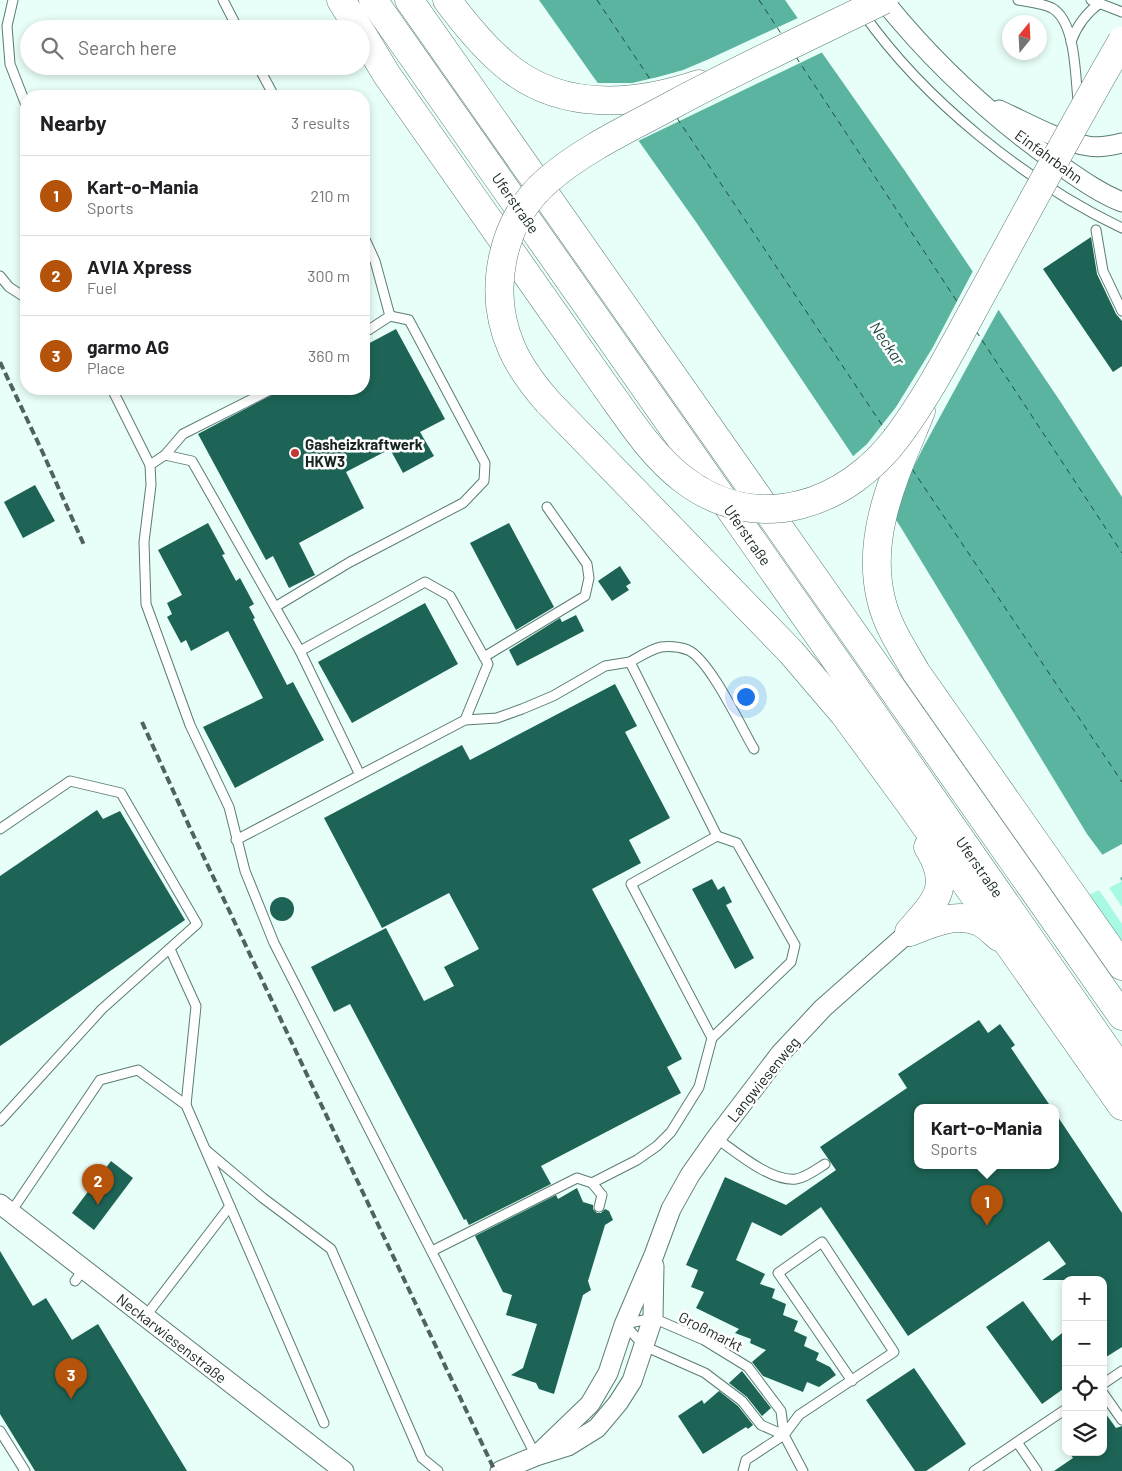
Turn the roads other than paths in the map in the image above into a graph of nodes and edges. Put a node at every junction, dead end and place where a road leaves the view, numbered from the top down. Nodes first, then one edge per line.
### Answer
1 (13, 0) edge
2 (223, 0) edge
3 (341, 0) edge
4 (373, 0) edge
5 (409, 0) edge
6 (854, 0) edge
7 (884, 0) edge
8 (1018, 0) edge
9 (1091, 0) edge
10 (1100, 3) junction
11 (452, 6) edge
12 (1122, 12) edge
13 (233, 20) edge
14 (353, 20) edge
15 (1122, 41) edge
16 (1071, 43) junction
17 (370, 46) edge
18 (731, 73) junction
19 (263, 75) edge
20 (20, 90) edge
21 (271, 90) edge
22 (1078, 100) dead end
23 (980, 101) junction
24 (1122, 143) edge
25 (1122, 202) edge
26 (1122, 228) edge
27 (1096, 230) dead end
28 (370, 250) edge
29 (0, 276) edge
30 (20, 294) edge
31 (1122, 311) edge
32 (390, 316) junction
33 (370, 329) edge
34 (934, 381) junction
35 (115, 395) edge
36 (260, 395) edge
37 (165, 455) junction
38 (150, 465) junction
39 (548, 507) dead end
40 (276, 607) junction
41 (300, 651) junction
42 (484, 657) junction
43 (630, 662) junction
44 (465, 720) junction
45 (754, 750) dead end
46 (360, 775) junction
47 (910, 804) junction
48 (0, 829) edge
49 (717, 836) junction
50 (236, 840) junction
51 (908, 932) junction
52 (1008, 943) junction
53 (170, 948) junction
54 (1122, 966) edge
55 (1122, 1016) edge
56 (712, 1038) junction
57 (1122, 1071) edge
58 (186, 1106) junction
59 (1122, 1106) edge
60 (0, 1121) edge
61 (716, 1138) junction
62 (206, 1150) junction
63 (825, 1164) dead end
64 (592, 1183) junction
65 (230, 1206) junction
66 (599, 1207) dead end
67 (5, 1208) edge
68 (432, 1251) junction
69 (654, 1254) junction
70 (145, 1317) junction
71 (653, 1318) junction
72 (624, 1324) junction
73 (644, 1346) junction
74 (1122, 1371) edge
75 (852, 1380) junction
76 (1107, 1381) edge
77 (1107, 1399) edge
78 (1063, 1411) edge
79 (1122, 1420) edge
80 (324, 1423) dead end
81 (0, 1430) edge
82 (784, 1435) junction
83 (1016, 1442) junction
84 (536, 1456) junction
85 (25, 1471) edge
86 (344, 1471) edge
87 (438, 1471) edge
88 (500, 1471) edge
89 (743, 1471) edge
90 (803, 1471) edge
91 (974, 1471) edge
92 (1036, 1471) edge

1 - 20 lane
2 - 13 lane
3 - 14 highway
4 - 57 highway, Uferstraße
5 - 55 highway, Uferstraße
6 - 26 lane
7 - 18 highway, bridge
7 - 23 street, Einfahrbahn
8 - 16 lane
9 - 10 lane
10 - 12 lane
10 - 16 lane
11 - 18 highway, bridge
15 - 34 highway, bridge
16 - 22 lane
17 - 34 highway, bridge
18 - 47 highway, bridge
19 - 21 lane
23 - 24 street, Einfahrbahn
23 - 25 street, Einfahrbahn
27 - 31 lane
28 - 32 lane
29 - 30 lane
32 - 33 lane
32 - 40 lane
34 - 54 highway, bridge
35 - 38 lane
36 - 37 lane
37 - 38 lane
37 - 40 lane
38 - 50 lane
39 - 42 lane
40 - 41 lane
41 - 42 lane
41 - 46 lane
42 - 44 lane
43 - 44 lane
43 - 45 lane
43 - 49 lane
44 - 46 lane
46 - 50 lane
47 - 51 highway
47 - 52 highway
48 - 53 lane
49 - 56 lane
49 - 56 lane
50 - 68 lane
51 - 52 highway
51 - 61 street, Langwiesenweg
52 - 59 highway
53 - 58 lane
53 - 60 lane
56 - 64 lane
58 - 62 lane
58 - 67 lane
61 - 63 lane
61 - 69 street, Langwiesenweg
62 - 65 lane
62 - 87 lane
64 - 66 lane
64 - 68 lane
65 - 70 lane
65 - 80 lane
67 - 70 street, Neckarwiesenstraße
68 - 84 lane
69 - 71 street, Langwiesenweg
69 - 72 street, Langwiesenweg
70 - 86 street, Neckarwiesenstraße
71 - 72 lane
71 - 73 street, Langwiesenweg
71 - 82 lane, Großmarkt
72 - 73 lane
72 - 84 street, Langwiesenweg
73 - 82 lane
73 - 84 street, Langwiesenweg
74 - 76 lane
75 - 75 lane
75 - 82 lane
77 - 79 lane
78 - 83 lane
81 - 85 lane
82 - 89 lane
82 - 90 lane, Großmarkt
83 - 91 lane
83 - 92 lane
84 - 88 street, Langwiesenweg

